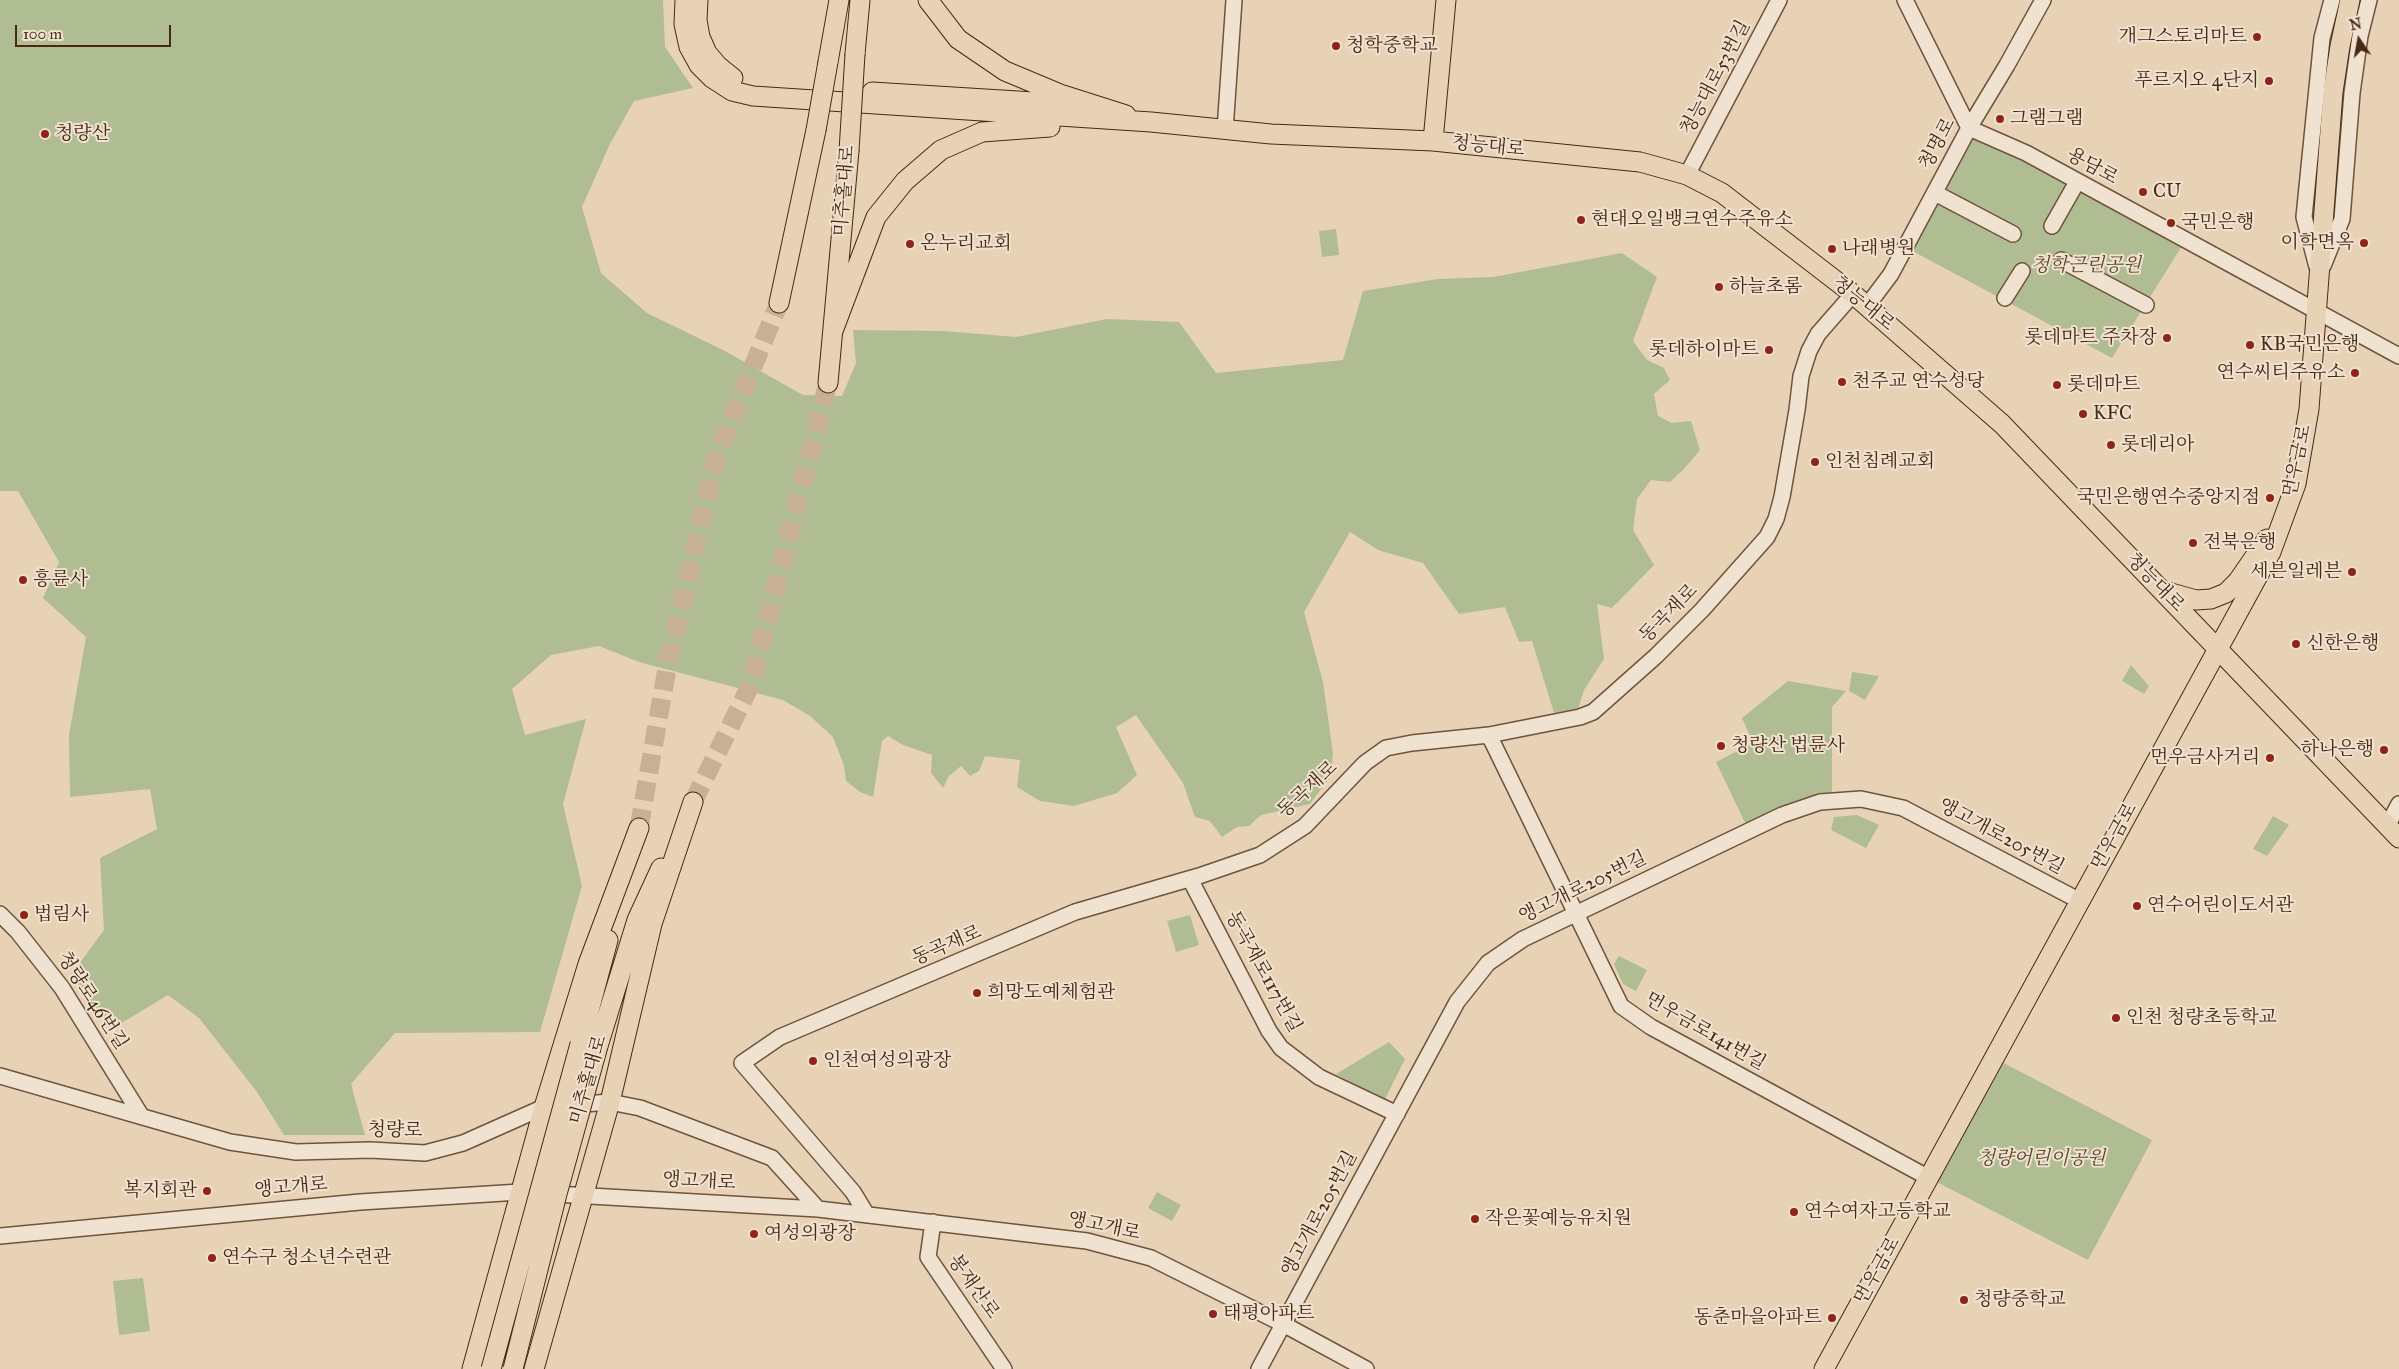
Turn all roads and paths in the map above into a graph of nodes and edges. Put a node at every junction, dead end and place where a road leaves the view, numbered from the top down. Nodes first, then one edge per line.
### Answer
1 (685, 0) edge
2 (698, 0) edge
3 (829, 0) edge
4 (839, 0) edge
5 (860, 0) edge
6 (928, 0) edge
7 (1234, 0) edge
8 (1446, 0) edge
9 (1779, 0) edge
10 (1905, 0) edge
11 (2042, 0) edge
12 (2332, 0) edge
13 (2350, 0) edge
14 (2369, 0) edge
15 (828, 62) junction
16 (1151, 122) junction
17 (1969, 128) junction
18 (1225, 130) junction
19 (1433, 142) junction
20 (1687, 175) junction
21 (2077, 182) junction
22 (1935, 193) junction
23 (2052, 226) dead end
24 (2013, 234) dead end
25 (2061, 260) dead end
26 (2022, 271) dead end
27 (2319, 277) junction
28 (2005, 298) dead end
29 (1860, 300) junction
30 (779, 303) tunnel mouth
31 (2146, 305) dead end
32 (2316, 311) junction
33 (833, 331) junction
34 (2399, 356) edge
35 (828, 383) tunnel mouth
36 (2287, 509) junction
37 (2162, 590) junction
38 (2217, 648) junction
39 (1489, 736) junction
40 (2399, 804) edge
41 (2393, 832) edge
42 (1190, 879) junction
43 (2080, 901) junction
44 (0, 914) edge
45 (1575, 914) junction
46 (589, 1045) junction
47 (0, 1076) edge
48 (610, 1102) junction
49 (544, 1107) junction
50 (1396, 1114) junction
51 (142, 1117) junction
52 (1929, 1178) junction
53 (520, 1192) junction
54 (583, 1196) junction
55 (818, 1209) junction
56 (867, 1215) junction
57 (933, 1222) junction
58 (0, 1236) edge
59 (1283, 1324) junction
60 (472, 1369) edge
61 (491, 1369) edge
62 (512, 1369) edge
63 (534, 1369) edge
64 (1004, 1369) edge
65 (1259, 1369) edge
66 (1366, 1369) edge
67 (1824, 1369) edge

1 - 16 main road
2 - 16 main road
3 - 15 main road
4 - 15 main road, 미추홀대로
5 - 33 main road, 미추홀대로, bridge
6 - 16 main road
7 - 18 street
8 - 19 main road
9 - 20 street, 청능대로53번길
10 - 17 street
11 - 17 street, 청명로
12 - 27 street, 먼우금로
13 - 27 main road, 먼우금로
14 - 27 street, 먼우금로
15 - 30 main road, 미추홀대로, bridge
16 - 18 main road, 청능대로
16 - 33 main road
17 - 21 street, 용담로
17 - 22 street, 청명로
18 - 19 main road, 청능대로
19 - 20 main road, 청능대로
20 - 29 main road, 청능대로
21 - 23 street
21 - 32 street, 용담로
22 - 24 street
22 - 29 street, 청명로
25 - 31 street
26 - 28 street
27 - 32 main road, 먼우금로
29 - 37 main road, 청능대로
29 - 39 street, 동곡재로
32 - 34 street, 용담로
32 - 36 main road, 먼우금로
33 - 35 main road, 미추홀대로
36 - 37 main road
36 - 38 main road, 먼우금로
37 - 38 main road, 청능대로
38 - 41 main road, 청능대로
38 - 43 main road, 먼우금로
39 - 42 street, 동곡재로
39 - 45 street, 먼우금로141번길
40 - 41 street
42 - 50 street, 동곡재로117번길
42 - 56 street, 동곡재로
43 - 45 street, 앵고개로205번길
43 - 52 main road, 먼우금로
44 - 51 street, 청량로46번길
45 - 50 street, 앵고개로205번길
45 - 52 street, 먼우금로141번길
46 - 48 main road, 미추홀대로
46 - 49 main road, 미추홀대로
46 - 61 main road, 미추홀대로, bridge
46 - 62 main road, 미추홀대로, bridge
47 - 51 street, 청량로
48 - 49 street, 청량로
48 - 54 main road
48 - 55 street, 청량로
49 - 51 street, 청량로
49 - 53 main road
50 - 59 street, 앵고개로205번길
52 - 67 main road, 먼우금로
53 - 54 street, 앵고개로
53 - 58 street, 앵고개로
53 - 60 main road
54 - 55 street, 앵고개로
54 - 63 main road
55 - 56 street, 앵고개로
56 - 57 street, 앵고개로
57 - 59 street, 앵고개로
57 - 64 street, 봉재산로
59 - 65 street, 앵고개로205번길
59 - 66 street, 앵고개로

